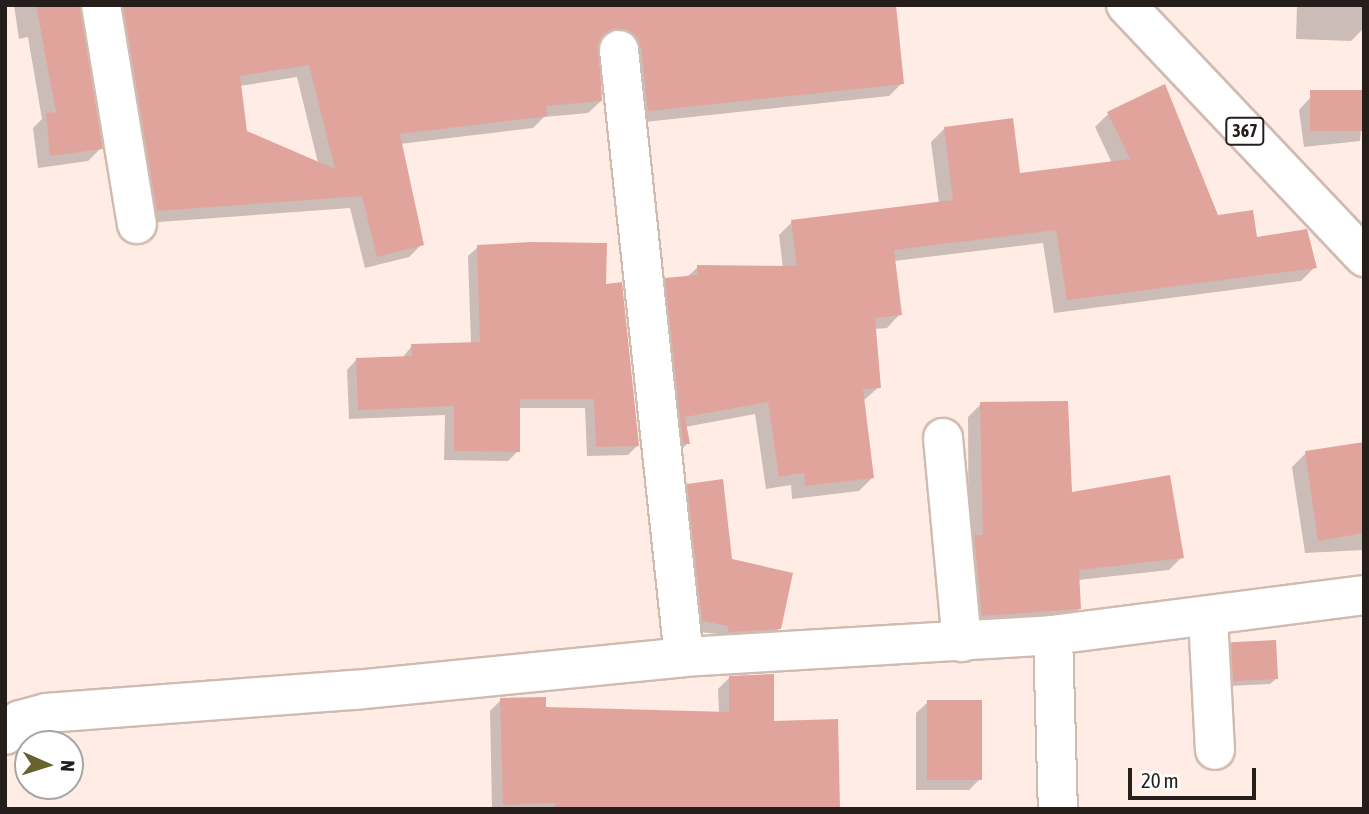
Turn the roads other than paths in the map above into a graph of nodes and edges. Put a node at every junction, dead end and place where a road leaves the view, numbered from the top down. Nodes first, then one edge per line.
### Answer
1 (101, 5) edge
2 (1126, 5) edge
3 (619, 50) dead end
4 (137, 224) dead end
5 (1364, 257) edge
6 (943, 438) dead end
7 (1364, 595) edge
8 (1208, 617) junction
9 (1053, 635) junction
10 (961, 642) junction
11 (684, 657) junction
12 (5, 735) edge
13 (1216, 751) dead end
14 (1058, 809) edge

1 - 4 street
2 - 5 street, 367
3 - 11 street
6 - 10 street
7 - 8 street
8 - 9 street
8 - 13 street
9 - 10 street
9 - 14 street
10 - 11 street
11 - 12 street

